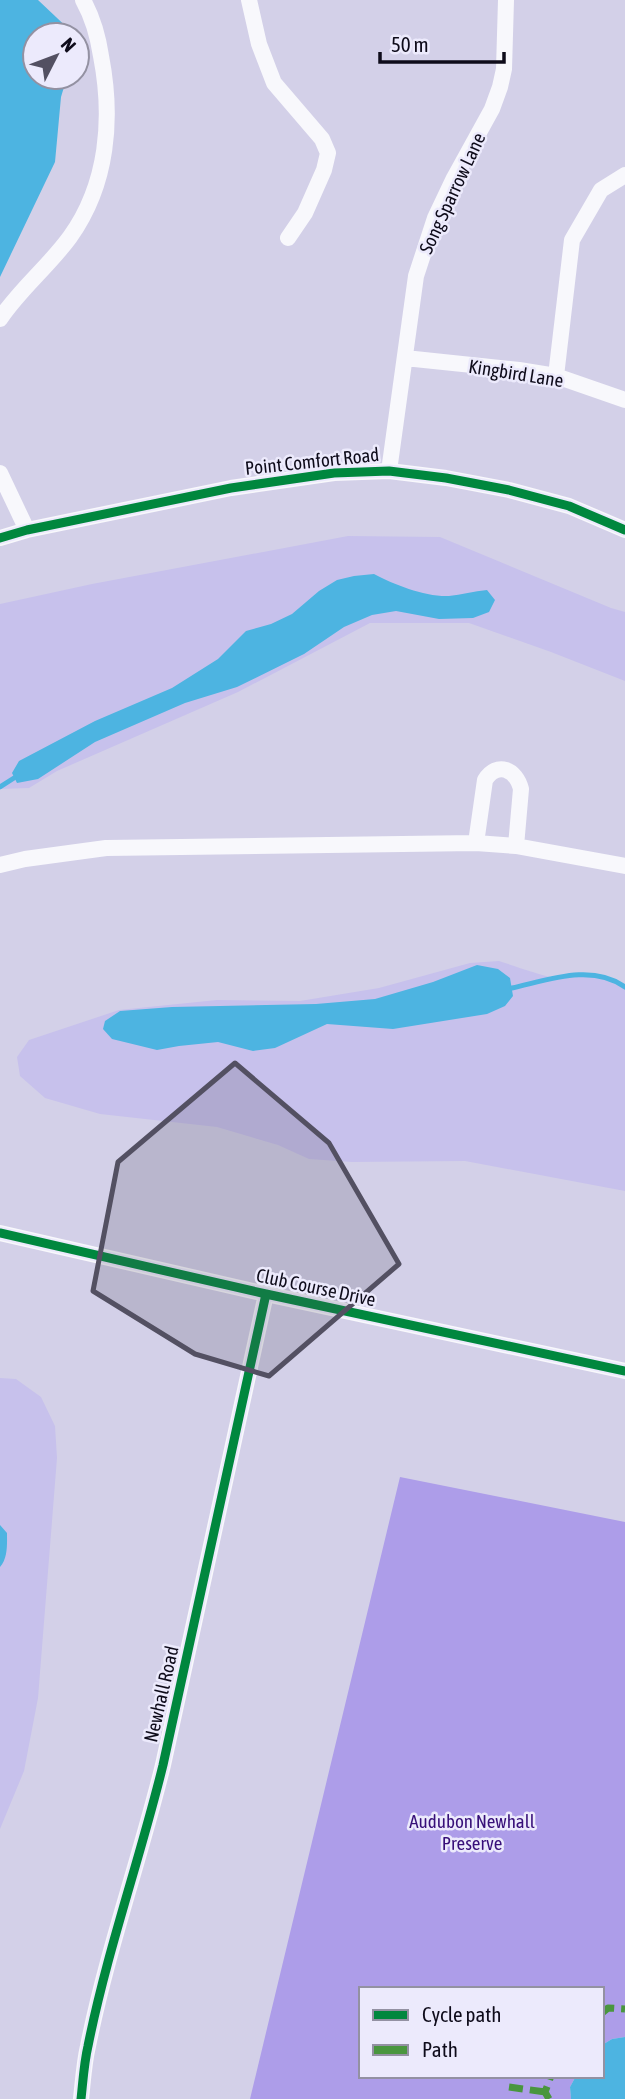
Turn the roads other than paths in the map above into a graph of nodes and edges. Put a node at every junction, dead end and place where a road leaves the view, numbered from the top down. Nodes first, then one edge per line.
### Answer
1 (83, 0) edge
2 (249, 0) edge
3 (506, 0) edge
4 (625, 175) edge
5 (288, 238) dead end
6 (0, 319) edge
7 (405, 358) junction
8 (556, 376) junction
9 (625, 400) edge
10 (388, 471) junction
11 (0, 473) edge
12 (27, 530) junction
13 (625, 530) edge
14 (0, 538) edge
15 (476, 843) junction
16 (516, 846) junction
17 (0, 865) edge
18 (625, 866) edge
19 (0, 1233) edge
20 (266, 1294) junction
21 (625, 1371) edge
22 (81, 2099) edge

1 - 6 street
2 - 5 street
3 - 7 street, Song Sparrow Lane
4 - 8 street
7 - 8 street, Kingbird Lane
7 - 10 street, Song Sparrow Lane
8 - 9 street, Kingbird Lane
10 - 12 street, Point Comfort Road
10 - 13 street, Point Comfort Road
11 - 12 street
12 - 14 street, Point Comfort Road
15 - 16 street
15 - 16 street
15 - 17 street
16 - 18 street
19 - 20 street, Club Course Drive
20 - 21 street, Club Course Drive
20 - 22 street, Newhall Road

